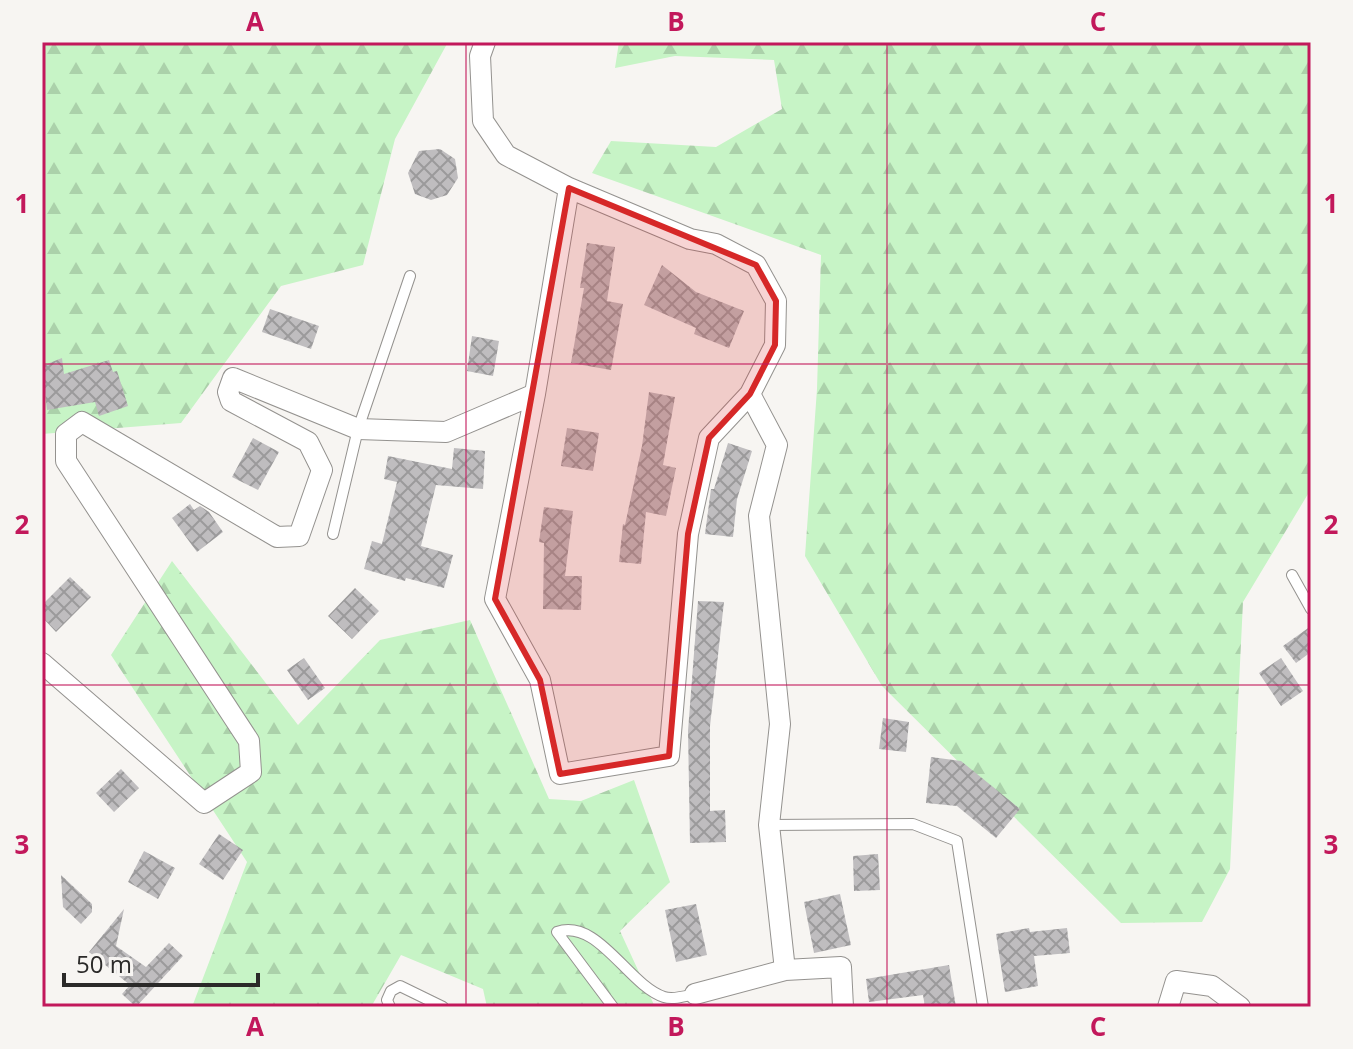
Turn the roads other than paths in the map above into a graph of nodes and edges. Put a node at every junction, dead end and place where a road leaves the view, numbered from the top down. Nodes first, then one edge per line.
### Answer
1 (485, 42) edge
2 (569, 188) junction
3 (410, 276) dead end
4 (535, 394) junction
5 (750, 394) junction
6 (358, 429) junction
7 (333, 534) dead end
8 (1292, 575) dead end
9 (1311, 609) edge
10 (42, 663) edge
11 (769, 825) junction
12 (785, 970) junction
13 (695, 994) joint
14 (390, 1007) edge
15 (443, 1007) edge
16 (613, 1007) edge
17 (843, 1007) edge
18 (983, 1007) edge
19 (1168, 1007) edge
20 (1240, 1007) edge

1 - 2 street
2 - 4 street
2 - 5 street
3 - 6 lane
4 - 5 street
4 - 6 street
5 - 11 street
6 - 7 lane
6 - 10 street
8 - 9 lane
11 - 12 street
11 - 18 lane
12 - 13 street
12 - 17 street
13 - 16 lane
14 - 15 lane
19 - 20 street

